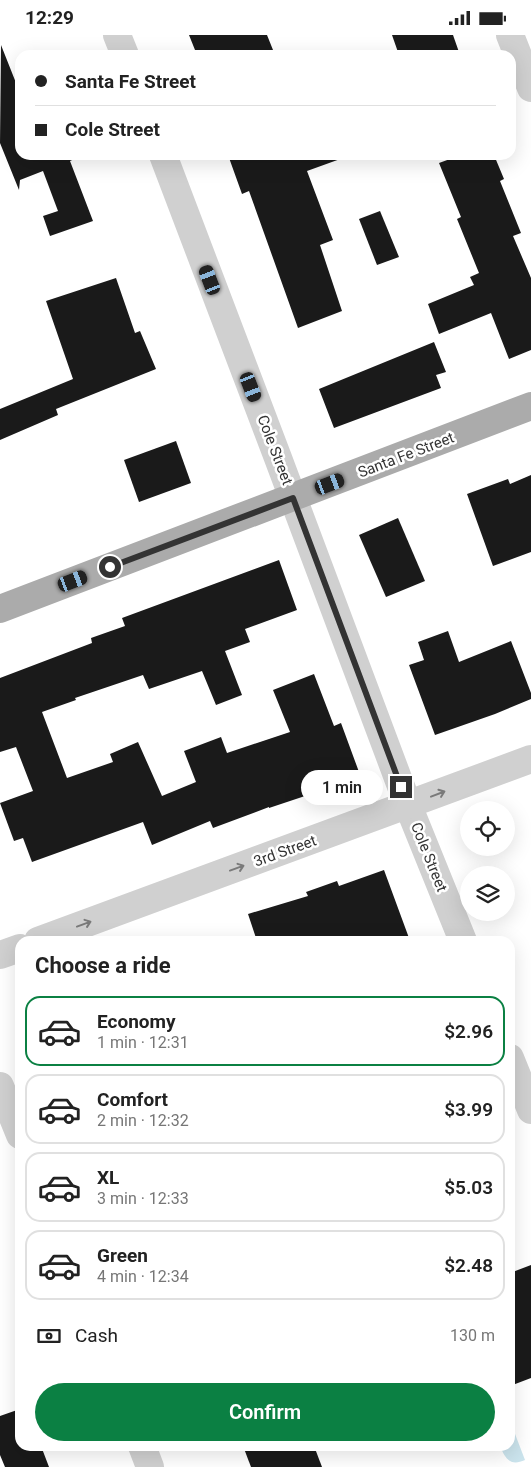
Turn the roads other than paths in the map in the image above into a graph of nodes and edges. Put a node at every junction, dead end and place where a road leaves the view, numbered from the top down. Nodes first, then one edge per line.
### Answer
1 (117, 35) edge
2 (510, 35) edge
3 (123, 50) edge
4 (516, 50) edge
5 (516, 50) edge
6 (531, 88) edge
7 (165, 160) edge
8 (531, 406) edge
9 (293, 498) junction
10 (0, 609) edge
11 (531, 759) edge
12 (408, 805) junction
13 (52, 936) edge
14 (461, 936) edge
15 (15, 950) edge
16 (0, 955) edge
17 (515, 1072) edge
18 (0, 1086) edge
19 (524, 1098) edge
20 (15, 1123) edge
21 (144, 1451) edge
22 (150, 1467) edge

1 - 3 street
2 - 4 street
5 - 6 street
7 - 9 street, Cole Street
8 - 9 main road, Santa Fe Street
9 - 10 main road, Santa Fe Street
9 - 12 street, Cole Street
12 -> 11 street, 3rd Street
13 -> 12 street, 3rd Street
12 - 14 street, Cole Street
15 - 16 street
17 - 19 street
18 - 20 street
21 - 22 street

